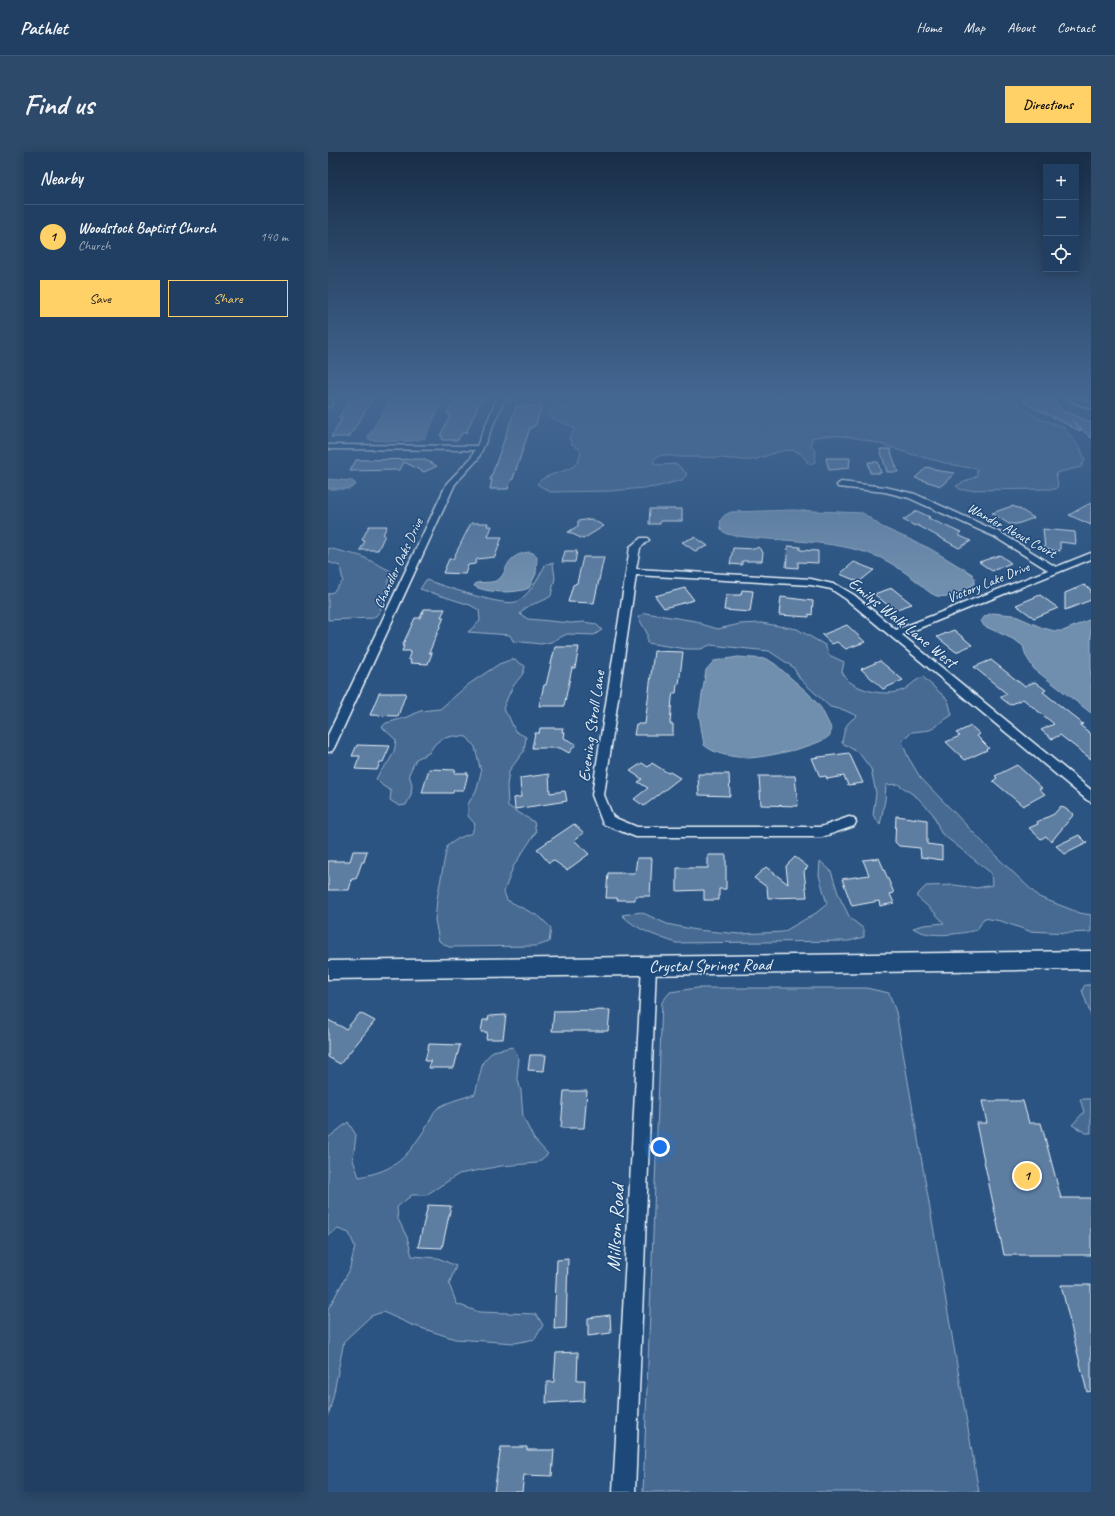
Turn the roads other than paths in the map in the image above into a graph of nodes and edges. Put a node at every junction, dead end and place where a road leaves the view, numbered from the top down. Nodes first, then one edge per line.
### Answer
1 (474, 459) edge
2 (841, 485) dead end
3 (644, 540) dead end
4 (1091, 556) edge
5 (1055, 570) junction
6 (631, 572) junction
7 (895, 634) junction
8 (328, 748) edge
9 (1091, 797) edge
10 (849, 822) dead end
11 (1091, 960) edge
12 (649, 966) junction
13 (328, 970) edge
14 (624, 1492) edge

1 - 8 street, Chandler Oaks Drive
2 - 5 street, Wander About Court
3 - 6 street, Evening Stroll Lane
4 - 5 street, Victory Lake Drive
5 - 7 street, Victory Lake Drive
6 - 7 street, Emilys Walk Lane West
6 - 10 street, Evening Stroll Lane
7 - 9 street, Emilys Walk Lane West
11 - 12 street, Crystal Springs Road
12 - 13 street, Crystal Springs Road
12 - 14 street, Millson Road

